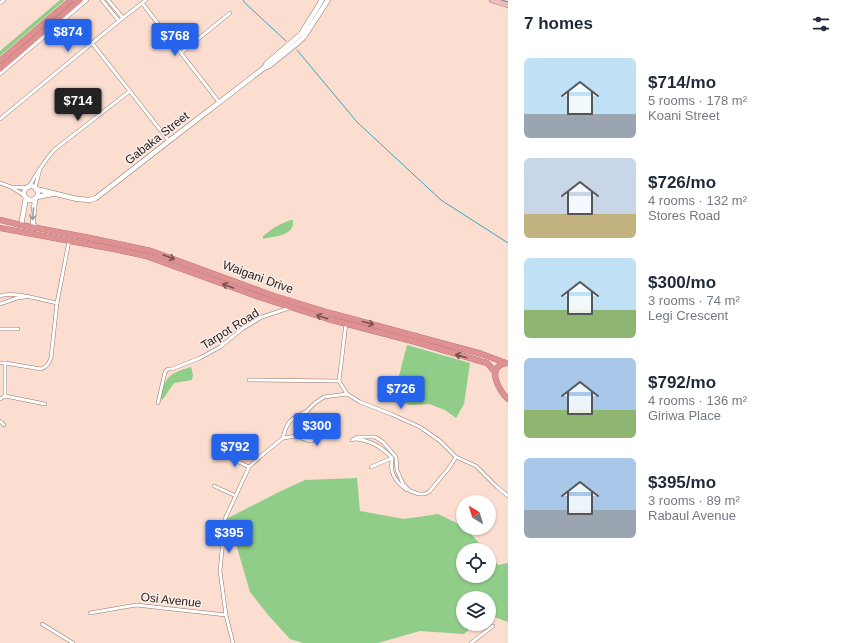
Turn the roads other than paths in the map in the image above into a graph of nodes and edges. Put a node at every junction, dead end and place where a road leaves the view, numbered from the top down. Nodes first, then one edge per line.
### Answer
1 (4, 0) edge
2 (71, 0) edge
3 (80, 0) edge
4 (86, 0) edge
5 (102, 0) edge
6 (108, 0) edge
7 (146, 0) edge
8 (322, 0) edge
9 (328, 0) edge
10 (492, 0) edge
11 (0, 3) edge
12 (142, 3) junction
13 (508, 5) edge
14 (230, 13) dead end
15 (123, 18) junction
16 (119, 21) junction
17 (92, 43) junction
18 (181, 53) junction
19 (0, 61) edge
20 (264, 68) junction
21 (0, 69) edge
22 (0, 73) edge
23 (130, 91) junction
24 (219, 102) junction
25 (0, 119) edge
26 (169, 141) junction
27 (40, 169) junction
28 (0, 184) edge
29 (11, 187) junction
30 (29, 187) junction
31 (36, 188) junction
32 (56, 194) junction
33 (26, 197) junction
34 (36, 198) junction
35 (0, 220) edge
36 (21, 225) junction
37 (0, 228) edge
38 (37, 228) junction
39 (48, 237) junction
40 (90, 238) junction
41 (69, 241) junction
42 (128, 246) junction
43 (119, 250) junction
44 (155, 259) junction
45 (246, 286) junction
46 (0, 296) edge
47 (26, 296) junction
48 (57, 303) junction
49 (0, 304) edge
50 (279, 304) junction
51 (291, 307) junction
52 (346, 317) junction
53 (345, 324) junction
54 (18, 329) dead end
55 (0, 330) edge
56 (0, 363) edge
57 (5, 363) junction
58 (507, 363) edge
59 (495, 372) junction
60 (249, 380) dead end
61 (339, 381) junction
62 (347, 394) junction
63 (5, 396) junction
64 (0, 398) edge
65 (508, 399) edge
66 (158, 403) dead end
67 (45, 404) dead end
68 (307, 411) junction
69 (0, 421) edge
70 (4, 425) dead end
71 (283, 438) junction
72 (228, 457) dead end
73 (456, 457) junction
74 (392, 458) junction
75 (249, 467) junction
76 (371, 467) dead end
77 (214, 486) dead end
78 (410, 491) junction
79 (236, 496) junction
80 (508, 496) edge
81 (90, 613) dead end
82 (226, 615) junction
83 (42, 624) dead end
84 (487, 631) edge
85 (72, 643) edge
86 (233, 643) edge
87 (471, 643) edge

1 - 11 street
2 - 19 highway
3 - 21 highway
4 - 22 street
5 - 16 street
6 - 15 street
7 - 12 street
8 - 20 street, Gabaka Street
9 - 20 street, Gabaka Street
10 - 13 main road
12 - 15 street
12 - 18 street
14 - 18 street
15 - 16 street
16 - 17 street
17 - 23 street
17 - 25 street
18 - 24 street
20 - 24 street, Gabaka Street
23 - 26 street
23 - 27 street
24 - 26 street, Gabaka Street
26 - 32 street, Gabaka Street
27 - 30 street
27 - 31 street
28 - 29 street
29 - 30 street
29 - 33 street
30 - 31 street
30 - 33 street
31 - 32 street, Gabaka Street
31 - 34 street
32 - 34 street, Gabaka Street
33 - 34 street
33 - 36 street
34 -> 38 street
35 - 36 highway, Waigani Drive
36 - 38 highway, Waigani Drive
36 - 39 highway
37 - 39 highway, Waigani Drive
38 - 40 highway, Waigani Drive
39 - 41 highway, Waigani Drive
40 - 42 highway, Waigani Drive
40 - 43 highway
41 - 43 highway, Waigani Drive
41 - 48 street
42 - 44 highway
42 -> 45 highway, Waigani Drive
43 - 44 highway, Waigani Drive
50 -> 44 highway, Waigani Drive
45 - 50 highway
45 - 52 highway, Waigani Drive
46 - 47 street
47 - 48 street
47 - 49 street
48 - 57 street
50 - 51 highway, Waigani Drive
53 -> 51 highway, Waigani Drive
51 - 66 street, Tarpot Road
52 - 53 street
52 -> 58 highway, Waigani Drive
59 -> 53 highway, Waigani Drive
53 - 61 street
54 - 55 street
56 - 57 street
57 - 63 street
58 - 59 highway
59 - 65 highway
60 - 61 street
61 - 62 street
62 - 68 street
62 - 73 street
63 - 64 street
63 - 67 street
68 - 71 street
68 - 71 street
69 - 70 street
71 - 75 street
72 - 75 street
73 - 78 street
73 - 80 street
74 - 76 street
74 - 78 street
74 - 78 street
75 - 79 street
77 - 79 street
79 - 82 street
81 - 82 street, Osi Avenue
82 - 86 street
83 - 85 street
84 - 87 street

